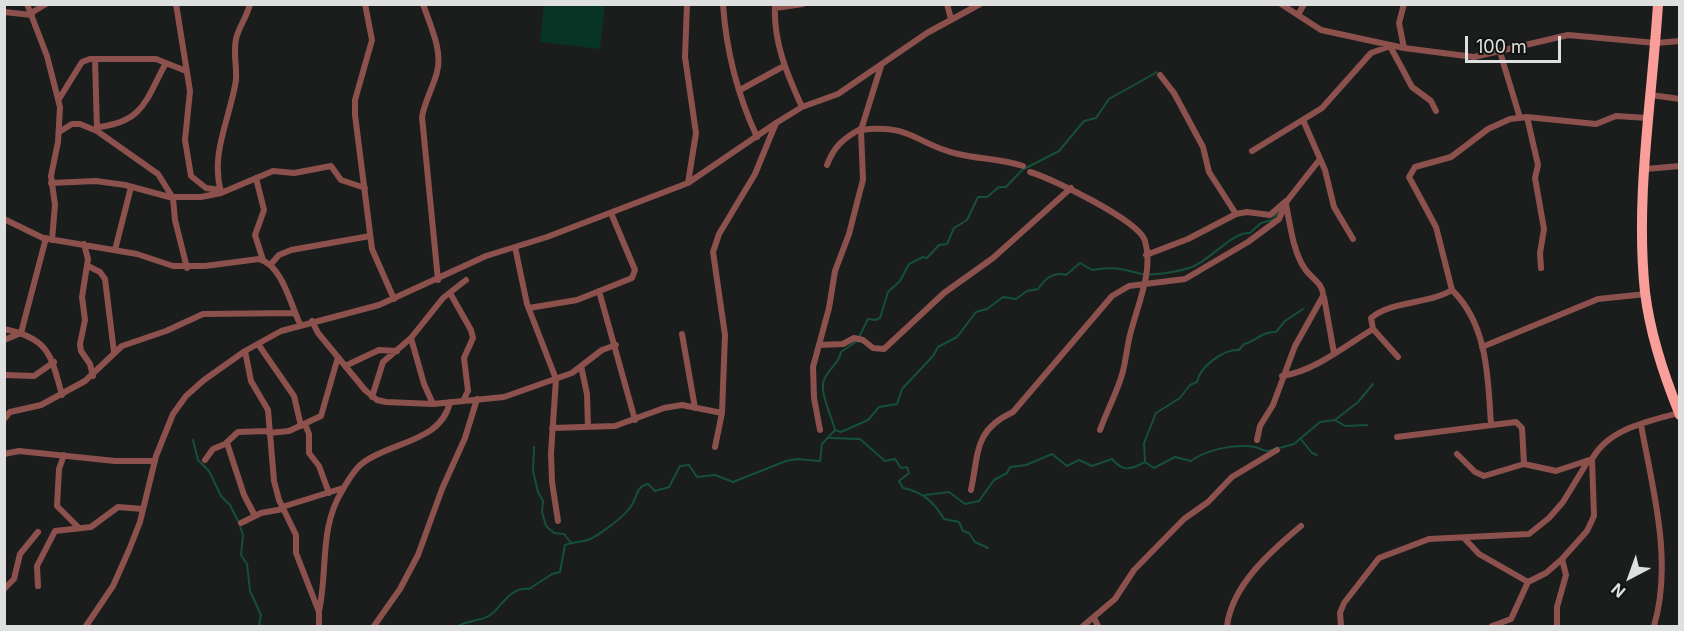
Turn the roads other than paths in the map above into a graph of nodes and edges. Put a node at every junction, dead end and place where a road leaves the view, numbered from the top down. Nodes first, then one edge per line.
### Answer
1 (27, 4) edge
2 (46, 4) edge
3 (176, 4) edge
4 (250, 4) edge
5 (365, 4) edge
6 (423, 4) edge
7 (687, 4) edge
8 (723, 4) edge
9 (803, 4) edge
10 (947, 4) edge
11 (980, 4) edge
12 (1281, 4) edge
13 (1304, 4) edge
14 (1404, 4) edge
15 (1658, 4) edge
16 (775, 6) edge
17 (4, 12) edge
18 (31, 14) junction
19 (1298, 15) junction
20 (951, 19) junction
21 (1680, 41) edge
22 (1656, 43) junction
23 (1390, 46) junction
24 (1404, 48) junction
25 (1500, 52) junction
26 (96, 59) junction
27 (166, 63) junction
28 (784, 66) junction
29 (882, 66) junction
30 (186, 71) junction
31 (1160, 75) dead end
32 (740, 90) junction
33 (1651, 96) junction
34 (59, 99) junction
35 (1680, 99) edge
36 (802, 107) junction
37 (1436, 111) dead end
38 (1523, 118) junction
39 (1649, 118) junction
40 (1303, 120) junction
41 (776, 123) junction
42 (97, 129) junction
43 (861, 129) junction
44 (59, 132) junction
45 (757, 137) junction
46 (1252, 151) dead end
47 (1320, 159) junction
48 (827, 165) dead end
49 (1023, 166) dead end
50 (1680, 166) edge
51 (1646, 169) junction
52 (1030, 172) dead end
53 (256, 178) junction
54 (51, 183) junction
55 (688, 183) junction
56 (131, 187) junction
57 (365, 188) junction
58 (1071, 188) junction
59 (221, 191) junction
60 (173, 197) junction
61 (1286, 202) junction
62 (611, 213) junction
63 (1236, 214) junction
64 (4, 219) edge
65 (370, 236) junction
66 (49, 239) junction
67 (1353, 239) dead end
68 (84, 244) junction
69 (515, 247) junction
70 (116, 250) junction
71 (1146, 255) junction
72 (263, 260) junction
73 (271, 264) junction
74 (88, 266) junction
75 (187, 268) junction
76 (1540, 268) dead end
77 (438, 280) junction
78 (466, 280) dead end
79 (1143, 284) junction
80 (1452, 290) junction
81 (599, 291) junction
82 (450, 293) junction
83 (1646, 294) junction
84 (1323, 296) junction
85 (394, 299) junction
86 (529, 308) junction
87 (295, 313) junction
88 (312, 321) junction
89 (300, 324) junction
90 (4, 329) edge
91 (1373, 329) junction
92 (21, 333) junction
93 (682, 334) dead end
94 (411, 338) junction
95 (4, 340) edge
96 (258, 344) junction
97 (616, 345) junction
98 (819, 345) junction
99 (1482, 347) junction
100 (245, 351) junction
101 (397, 351) junction
102 (114, 352) junction
103 (1334, 353) junction
104 (338, 357) junction
105 (1398, 357) dead end
106 (54, 362) junction
107 (345, 366) junction
108 (581, 366) junction
109 (4, 375) edge
110 (93, 376) junction
111 (1282, 376) junction
112 (556, 379) junction
113 (62, 395) junction
114 (372, 397) junction
115 (477, 399) junction
116 (462, 401) junction
117 (450, 402) junction
118 (433, 404) junction
119 (695, 408) junction
120 (722, 413) junction
121 (1679, 414) edge
122 (5, 418) edge
123 (635, 420) junction
124 (1641, 424) junction
125 (303, 425) junction
126 (1491, 425) junction
127 (588, 427) junction
128 (552, 428) junction
129 (820, 430) dead end
130 (1100, 430) dead end
131 (268, 432) junction
132 (1397, 437) dead end
133 (1257, 440) dead end
134 (227, 443) junction
135 (715, 447) dead end
136 (1277, 450) dead end
137 (4, 454) edge
138 (1457, 454) dead end
139 (64, 455) junction
140 (205, 460) dead end
141 (1590, 460) junction
142 (155, 461) junction
143 (1524, 464) junction
144 (344, 488) junction
145 (971, 490) dead end
146 (329, 493) junction
147 (282, 508) junction
148 (143, 509) junction
149 (255, 516) junction
150 (558, 521) dead end
151 (241, 523) dead end
152 (1301, 526) dead end
153 (79, 528) junction
154 (38, 532) dead end
155 (1464, 538) junction
156 (1562, 559) junction
157 (1528, 582) junction
158 (38, 586) dead end
159 (4, 589) edge
160 (319, 612) junction
161 (1094, 618) junction
162 (86, 627) edge
163 (320, 627) edge
164 (374, 627) edge
165 (1083, 627) edge
166 (1098, 627) edge
167 (1227, 627) edge
168 (1341, 627) edge
169 (1492, 627) edge
170 (1557, 627) edge
171 (1654, 627) edge

1 - 18 street
2 - 18 street
3 - 30 street
4 - 59 street
5 - 57 street
6 - 77 street
7 - 55 street
8 - 32 street
9 - 16 street
10 - 20 street
11 - 20 street
12 - 19 street
13 - 19 street
14 - 24 street
15 - 22 highway
16 - 28 street
17 - 18 street
18 - 34 street
19 - 23 street
20 - 29 street
21 - 22 street
22 - 25 street
22 - 33 highway
23 - 24 street
23 - 37 street
23 - 40 street
24 - 25 street
25 - 38 street
26 - 27 street
26 - 34 street
26 - 42 street
27 - 30 street
27 - 42 street
28 - 32 street
28 - 36 street
29 - 36 street
29 - 43 street
30 - 59 street
31 - 63 street
32 - 45 street
33 - 35 street
33 - 39 highway
34 - 44 street
36 - 41 street
38 - 39 street
38 - 76 street
38 - 80 street
39 - 51 highway
40 - 46 street
40 - 47 street
41 - 45 street
41 - 120 street
42 - 44 street
42 - 60 street
43 - 48 street
43 - 49 street
43 - 98 street
44 - 54 street
45 - 55 street
47 - 61 street
47 - 67 street
50 - 51 street
51 - 83 highway
52 - 58 street
53 - 57 street
53 - 59 street
53 - 72 street
54 - 56 street
54 - 66 street
55 - 62 street
56 - 60 street
56 - 70 street
57 - 65 street
58 - 71 street
58 - 98 street
59 - 60 street
60 - 75 street
61 - 63 street
61 - 79 street
61 - 84 street
62 - 69 street
62 - 81 street
63 - 71 street
64 - 66 street
65 - 73 street
65 - 85 street
66 - 68 street
66 - 92 street
68 - 70 street
68 - 74 street
69 - 77 street
69 - 86 street
70 - 75 street
71 - 79 street
72 - 73 street
72 - 75 street
73 - 87 street
74 - 102 street
74 - 110 street
77 - 85 street
78 - 82 street
79 - 130 street
79 - 145 street
80 - 91 street
80 - 99 street
81 - 86 street
81 - 97 street
82 - 94 street
82 - 116 street
83 - 99 street
83 - 121 highway
84 - 103 street
84 - 111 street
85 - 88 street
86 - 112 street
87 - 89 street
87 - 102 street
88 - 89 street
88 - 104 street
89 - 96 street
90 - 92 street
91 - 103 street
91 - 105 street
92 - 95 street
92 - 106 street
93 - 119 street
94 - 101 street
94 - 118 street
96 - 100 street
96 - 125 street
97 - 108 street
97 - 123 street
98 - 129 street
99 - 126 street
100 - 131 street
100 - 142 street
101 - 107 street
101 - 114 street
102 - 110 street
103 - 111 street
104 - 107 street
104 - 125 street
106 - 109 street
106 - 113 street
107 - 114 street
108 - 112 street
108 - 127 street
110 - 113 street
111 - 133 street
112 - 115 street
112 - 128 street
113 - 122 street
114 - 118 street
115 - 116 street
115 - 164 street
116 - 117 street
117 - 118 street
117 - 144 street
119 - 120 street
119 - 123 street
120 - 135 street
121 - 124 street
123 - 127 street
124 - 141 street
124 - 171 street
125 - 131 street
125 - 146 street
126 - 132 street
126 - 143 street
127 - 128 street
128 - 150 street
131 - 134 street
131 - 147 street
134 - 140 street
134 - 149 street
136 - 161 street
137 - 139 street
138 - 143 street
139 - 142 street
139 - 153 street
141 - 143 street
141 - 155 street
141 - 156 street
142 - 148 street
144 - 146 street
144 - 160 street
146 - 147 street
147 - 149 street
147 - 160 street
148 - 153 street
148 - 162 street
149 - 151 street
152 - 167 street
153 - 158 street
154 - 159 street
155 - 157 street
155 - 168 street
156 - 157 street
156 - 170 street
157 - 169 street
160 - 163 street
161 - 165 street
161 - 166 street

